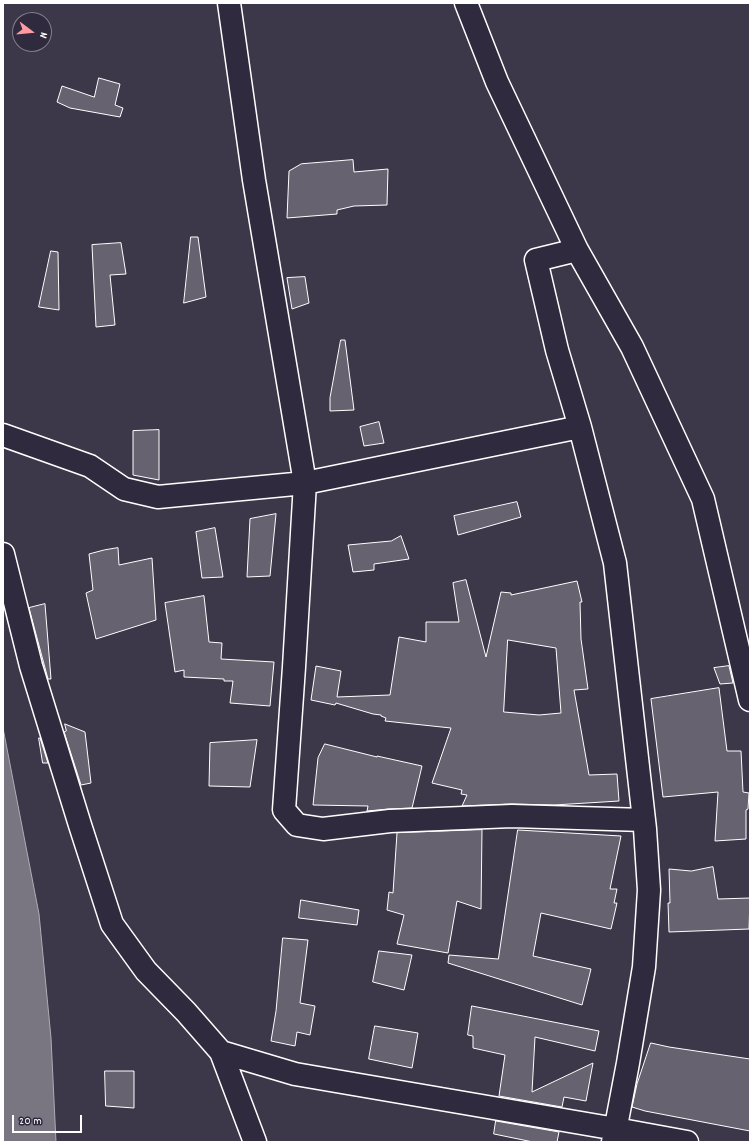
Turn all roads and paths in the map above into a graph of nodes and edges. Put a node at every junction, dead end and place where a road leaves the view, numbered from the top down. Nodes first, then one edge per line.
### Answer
1 (229, 3) edge
2 (466, 3) edge
3 (577, 250) junction
4 (580, 427) junction
5 (3, 435) edge
6 (305, 483) junction
7 (3, 554) edge
8 (750, 700) edge
9 (644, 820) junction
10 (221, 1052) junction
11 (614, 1135) edge
12 (255, 1142) edge
13 (686, 1142) edge

1 - 6 street
2 - 3 street
3 - 4 street
3 - 8 street
4 - 6 street
4 - 9 street
5 - 6 street
6 - 9 street
7 - 10 street
9 - 11 street
10 - 11 street
10 - 12 street
11 - 13 street

